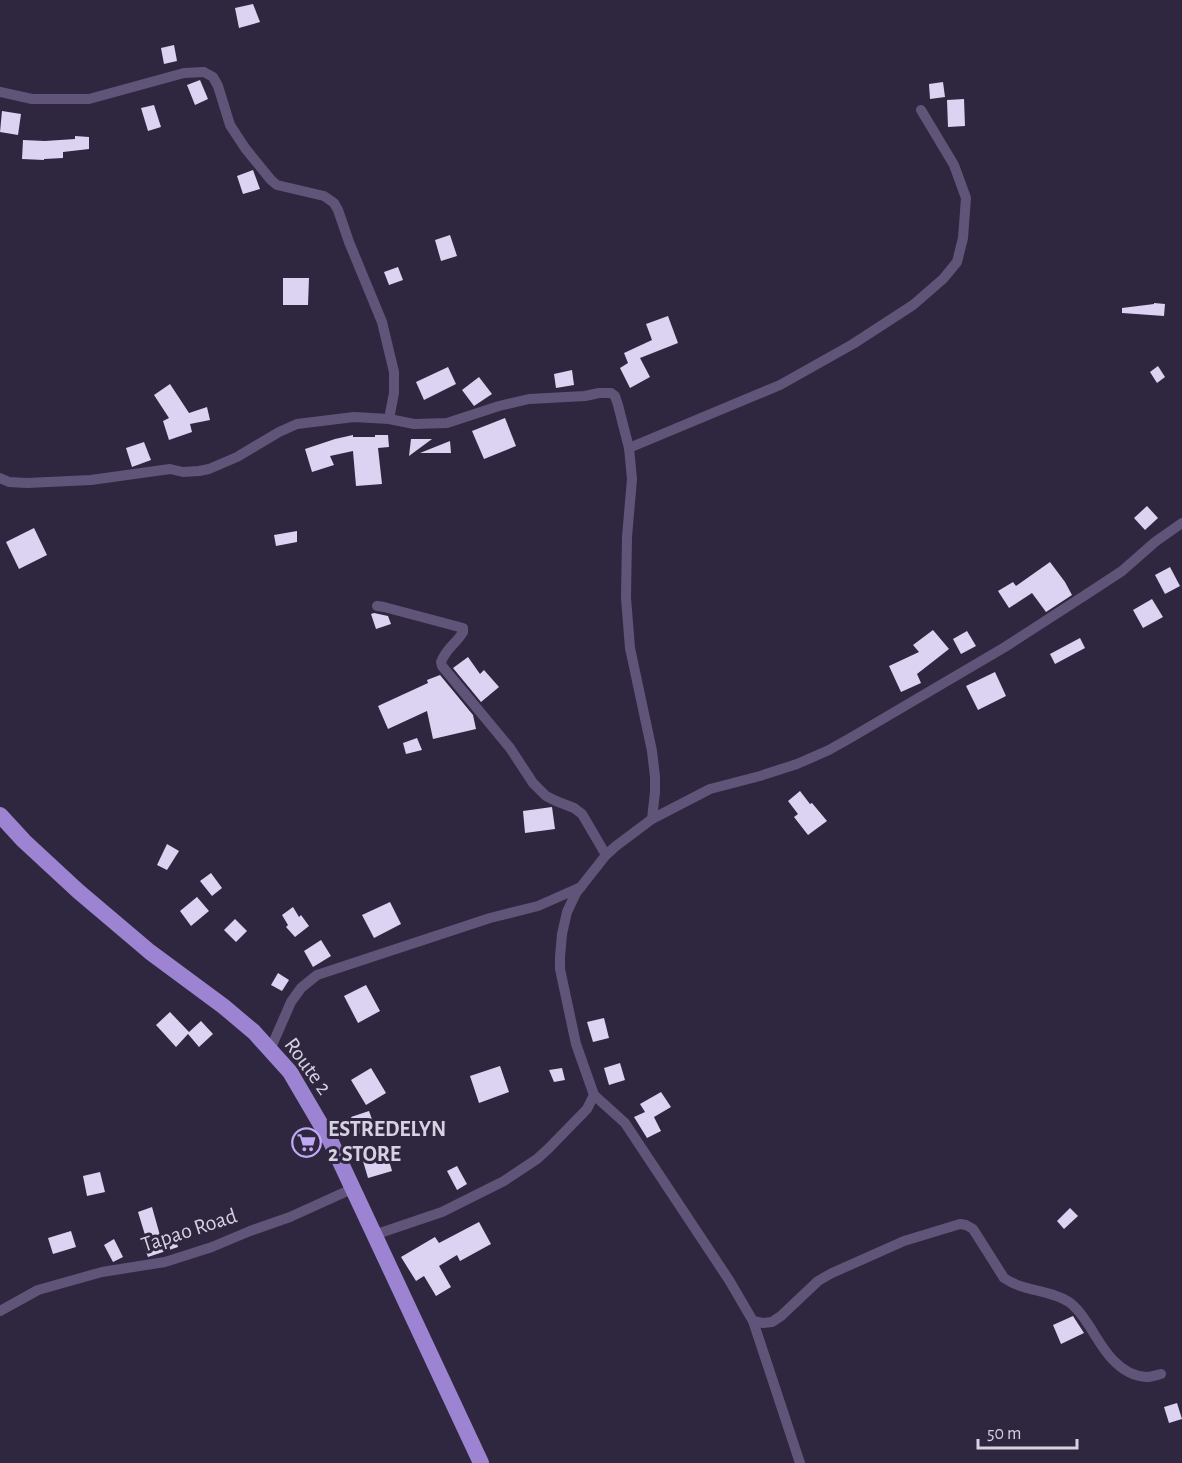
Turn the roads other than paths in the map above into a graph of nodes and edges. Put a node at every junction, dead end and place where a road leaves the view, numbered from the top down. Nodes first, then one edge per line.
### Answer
1 (0, 92) edge
2 (921, 110) dead end
3 (389, 419) junction
4 (629, 448) junction
5 (0, 478) edge
6 (1182, 523) edge
7 (377, 606) dead end
8 (0, 815) edge
9 (652, 819) junction
10 (606, 855) junction
11 (581, 887) junction
12 (270, 1050) junction
13 (594, 1095) junction
14 (354, 1188) junction
15 (374, 1235) junction
16 (0, 1311) edge
17 (753, 1321) junction
18 (1161, 1374) dead end
19 (481, 1463) edge
20 (800, 1463) edge

1 - 3 street
2 - 4 street
3 - 4 street
3 - 5 street
4 - 9 street
6 - 9 street
7 - 10 street
8 - 12 highway, Route 2
9 - 10 street
10 - 11 street
11 - 12 street
11 - 13 street
12 - 14 highway, Route 2
13 - 15 street
13 - 17 street
14 - 15 highway, Route 2
14 - 16 street, Tapao Road
15 - 19 highway, Route 2
17 - 18 street
17 - 20 street

